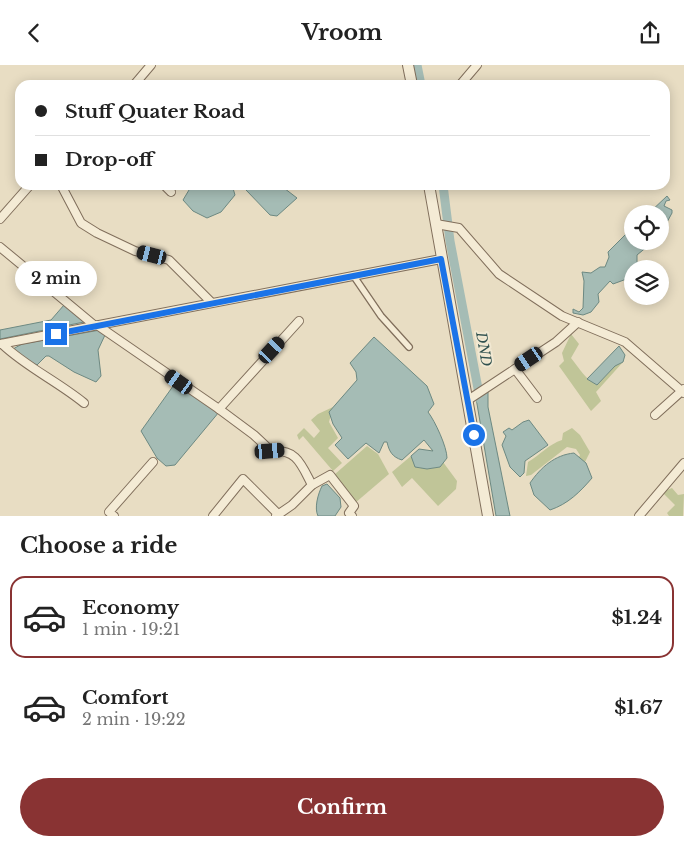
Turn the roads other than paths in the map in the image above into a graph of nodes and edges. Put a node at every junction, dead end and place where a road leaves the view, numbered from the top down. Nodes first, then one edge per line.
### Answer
1 (151, 65) edge
2 (408, 65) edge
3 (477, 65) edge
4 (138, 80) edge
5 (411, 80) edge
6 (464, 80) edge
7 (26, 190) edge
8 (64, 190) edge
9 (430, 190) edge
10 (0, 219) edge
11 (439, 225) junction
12 (0, 247) edge
13 (441, 259) junction
14 (353, 275) junction
15 (211, 303) junction
16 (299, 321) dead end
17 (578, 322) junction
18 (95, 325) junction
19 (1, 344) edge
20 (409, 347) dead end
21 (515, 369) junction
22 (683, 391) edge
23 (471, 398) junction
24 (536, 398) dead end
25 (84, 403) dead end
26 (219, 409) junction
27 (655, 415) dead end
28 (153, 461) dead end
29 (684, 463) edge
30 (312, 485) junction
31 (277, 515) edge
32 (114, 516) edge
33 (213, 516) edge
34 (352, 516) edge
35 (488, 516) edge
36 (639, 516) edge

1 - 4 street
2 - 5 street
3 - 6 street
7 - 10 street
8 - 15 street
9 - 11 street
11 - 13 street
11 - 17 street
12 - 18 street
13 - 14 street
13 - 23 street
14 - 15 street
14 - 20 street
15 - 18 street
16 - 26 street
17 - 21 street
17 - 22 street
18 - 19 street
18 - 26 street
19 - 25 street
21 - 23 street
21 - 24 street
22 - 27 street
23 - 35 street
26 - 30 street
28 - 32 street
29 - 36 street
30 - 31 street
30 - 34 street
31 - 33 street

